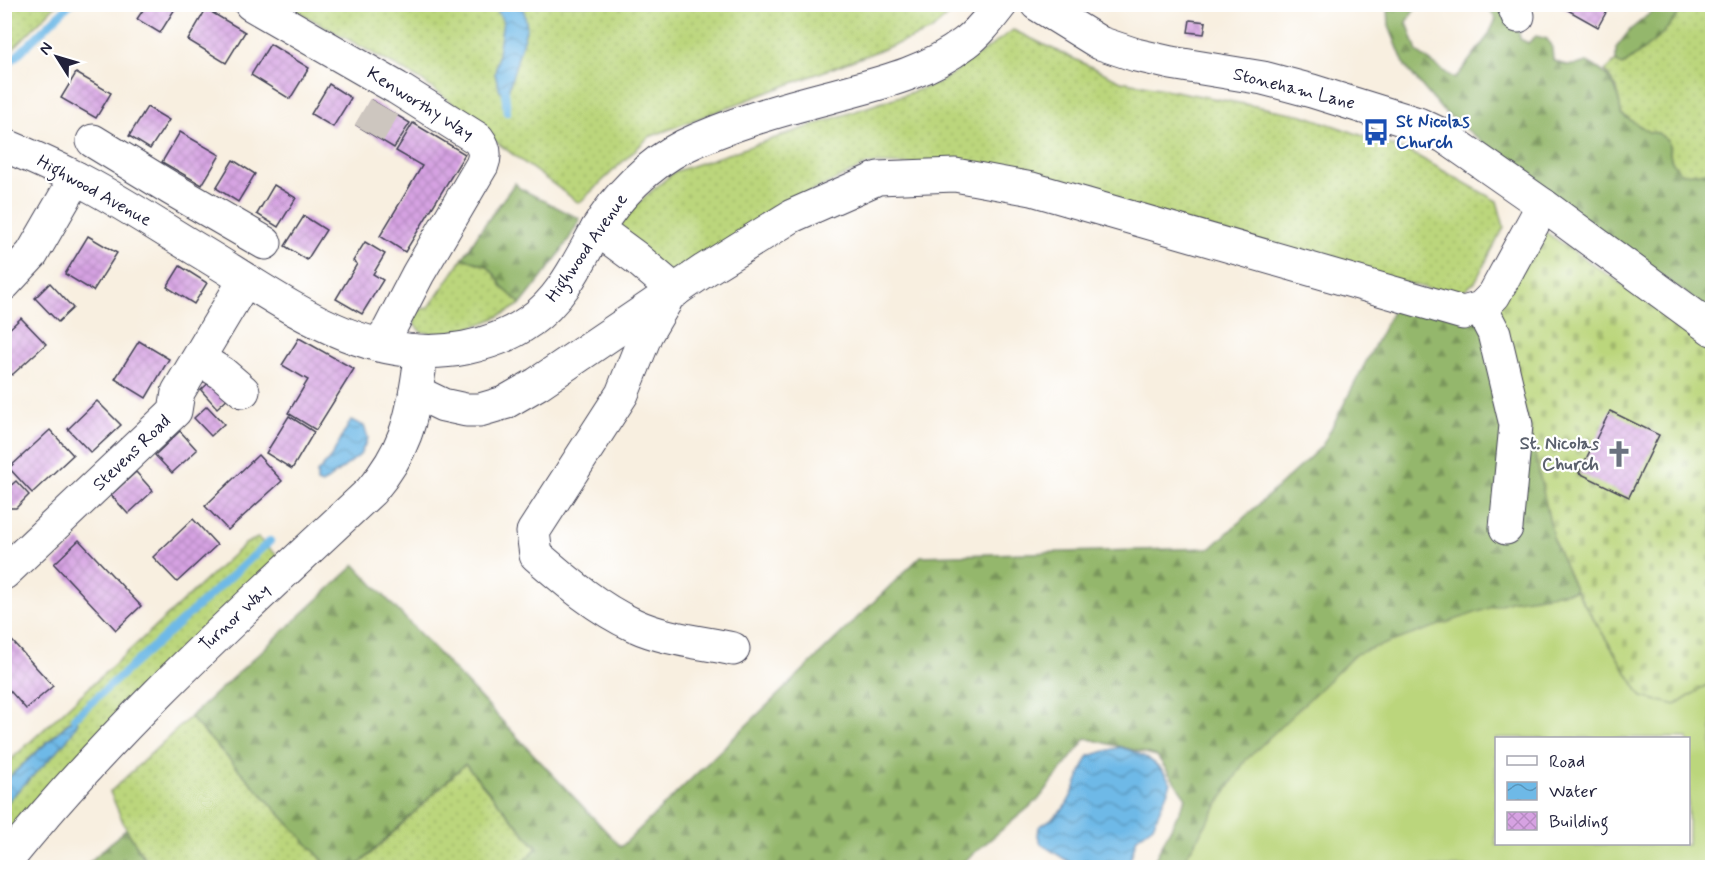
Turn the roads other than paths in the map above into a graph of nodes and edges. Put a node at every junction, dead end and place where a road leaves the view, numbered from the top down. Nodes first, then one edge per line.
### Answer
1 (251, 4) edge
2 (1001, 4) edge
3 (1037, 4) edge
4 (93, 141) dead end
5 (4, 145) edge
6 (76, 178) junction
7 (170, 188) junction
8 (1543, 205) junction
9 (150, 222) junction
10 (597, 229) junction
11 (265, 243) dead end
12 (245, 280) junction
13 (4, 284) edge
14 (672, 293) junction
15 (1481, 308) junction
16 (1713, 329) edge
17 (378, 345) junction
18 (422, 352) junction
19 (199, 359) junction
20 (243, 391) dead end
21 (416, 392) junction
22 (1506, 528) dead end
23 (5, 573) edge
24 (733, 649) dead end
25 (4, 864) edge

1 - 17 street, Kenworthy Way
2 - 10 street, Highwood Avenue
3 - 8 street, Stoneham Lane
4 - 7 street
5 - 6 street, Highwood Avenue
6 - 9 street, Highwood Avenue
6 - 13 street
7 - 9 street
7 - 11 street
8 - 15 street
8 - 16 street, Stoneham Lane
9 - 12 street, Highwood Avenue
10 - 14 street
10 - 18 street, Highwood Avenue
12 - 17 street, Highwood Avenue
12 - 19 street, Stevens Road
14 - 15 street
14 - 21 street
14 - 24 street
15 - 22 street
17 - 18 street, Highwood Avenue
18 - 21 street, Turnor Way
19 - 20 street
19 - 23 street, Stevens Road
21 - 25 street, Turnor Way

